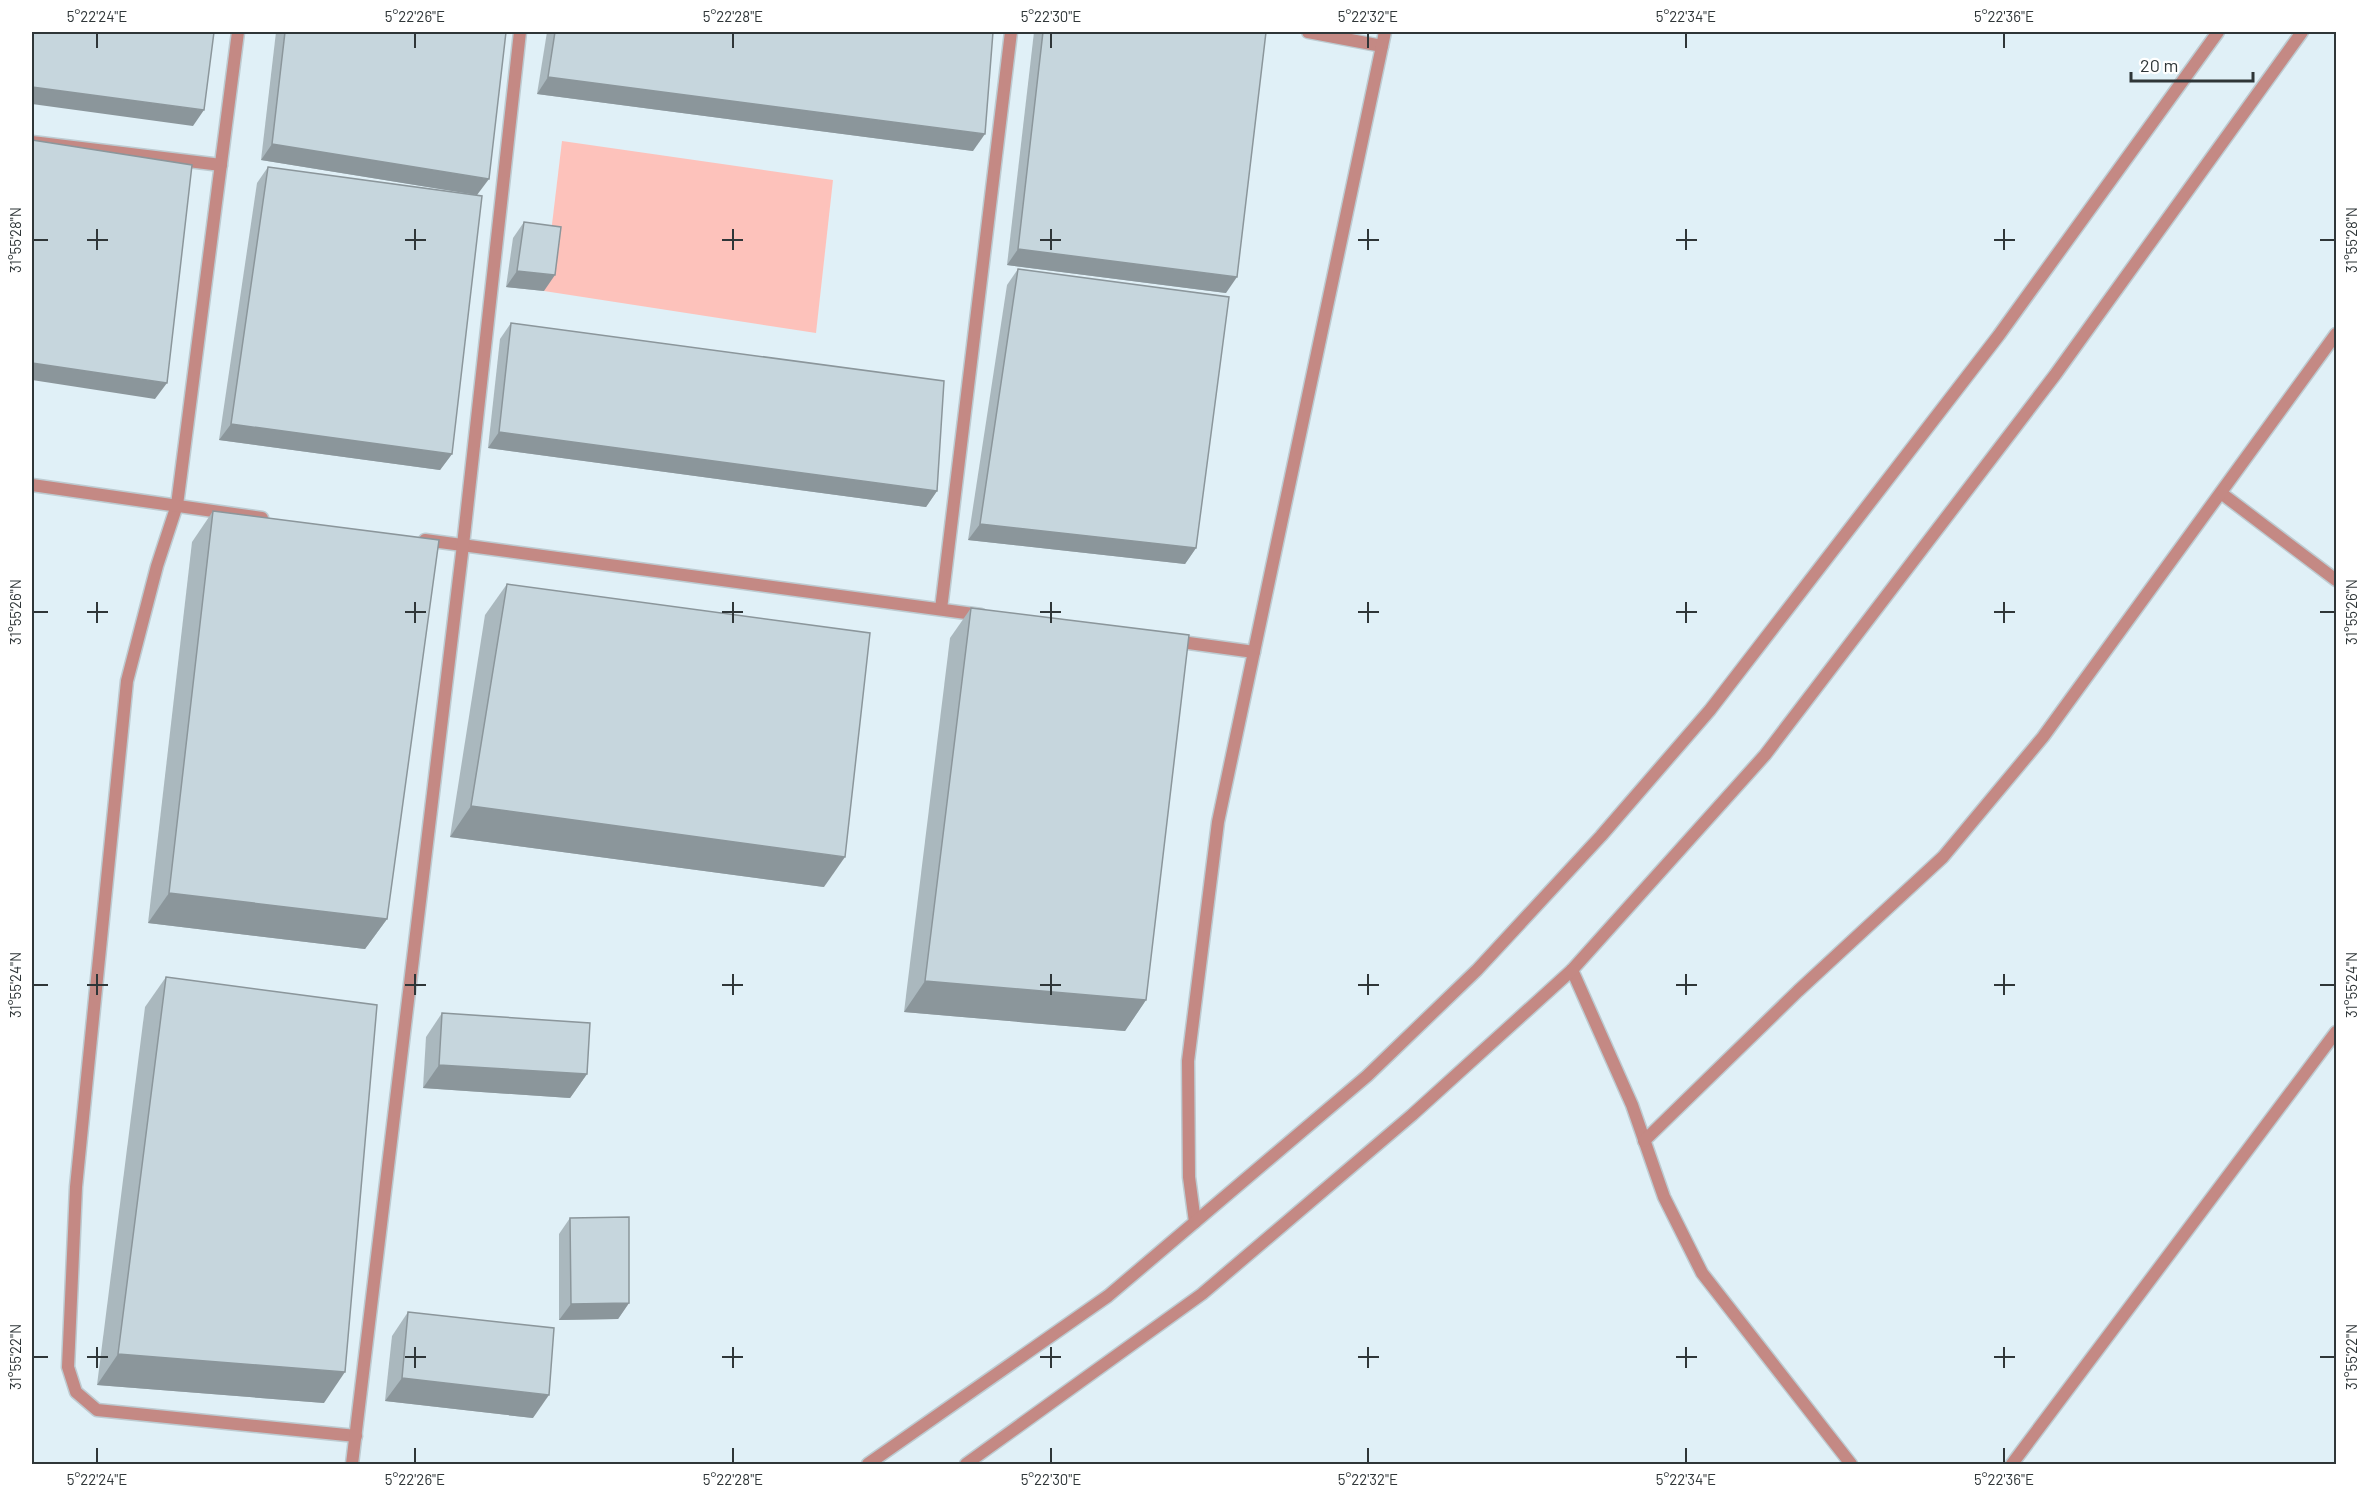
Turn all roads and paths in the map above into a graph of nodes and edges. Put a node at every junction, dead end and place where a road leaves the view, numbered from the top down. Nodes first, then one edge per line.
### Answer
1 (238, 32) edge
2 (520, 32) edge
3 (1011, 32) edge
4 (1308, 32) edge
5 (1385, 32) edge
6 (2218, 32) edge
7 (2302, 32) edge
8 (1382, 46) junction
9 (32, 142) edge
10 (221, 165) junction
11 (2337, 334) edge
12 (32, 485) edge
13 (2221, 493) junction
14 (177, 505) junction
15 (272, 519) edge
16 (408, 538) edge
17 (463, 545) junction
18 (2337, 580) edge
19 (941, 609) junction
20 (999, 617) edge
21 (1161, 639) edge
22 (1254, 652) junction
23 (1572, 970) junction
24 (2337, 1032) edge
25 (1644, 1141) junction
26 (1195, 1222) junction
27 (356, 1436) junction
28 (352, 1464) edge
29 (868, 1464) edge
30 (966, 1464) edge
31 (1851, 1464) edge
32 (2012, 1464) edge

1 - 10 street
2 - 17 street
3 - 19 street
4 - 8 street
5 - 8 street
6 - 26 street
7 - 23 street
8 - 22 street
9 - 10 street
10 - 14 street
11 - 13 street
12 - 14 street
13 - 18 street
13 - 25 street
14 - 15 street
14 - 27 street
16 - 17 street
17 - 19 street
17 - 27 street
19 - 20 street
21 - 22 street
22 - 26 street
23 - 25 street
23 - 30 street
24 - 32 street
25 - 31 street
26 - 29 street
27 - 28 street

